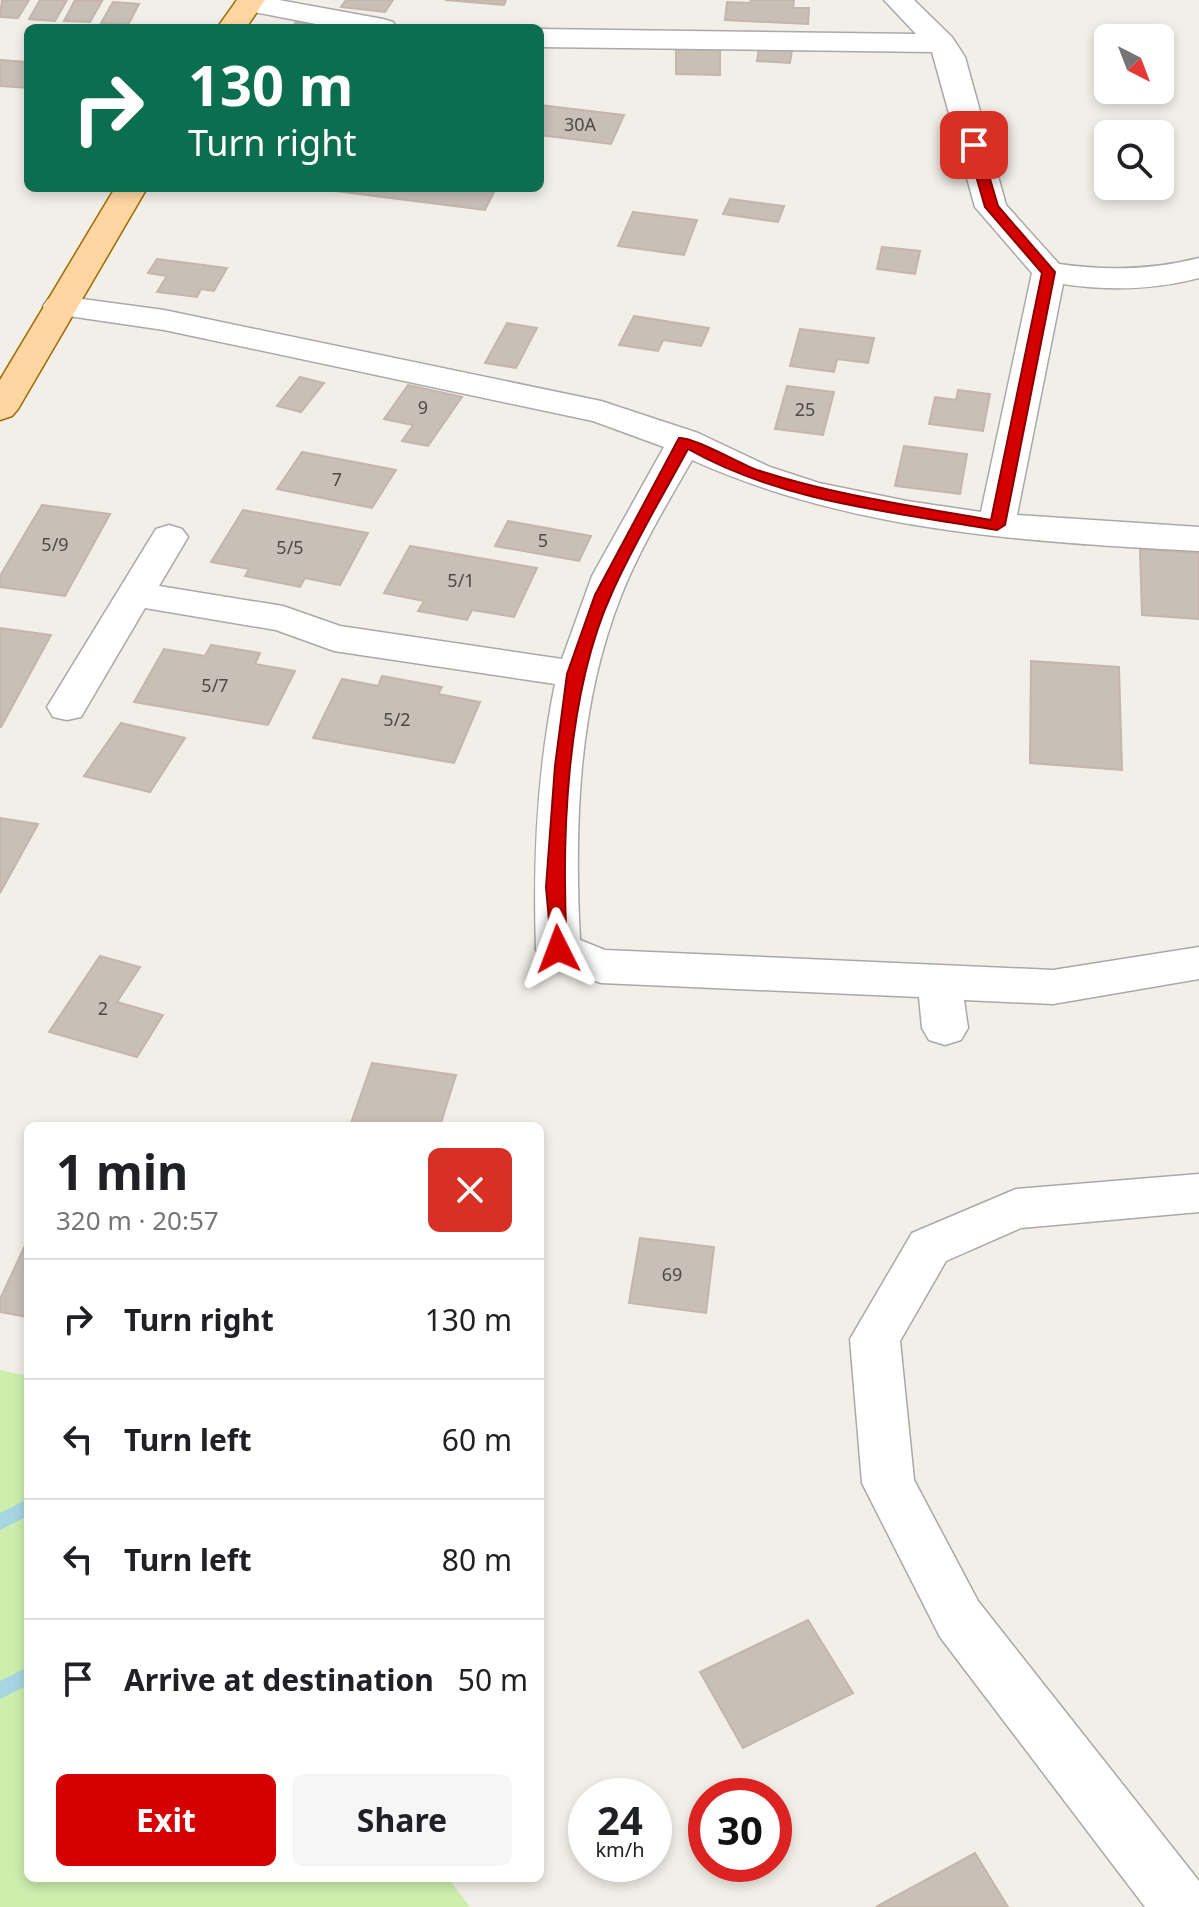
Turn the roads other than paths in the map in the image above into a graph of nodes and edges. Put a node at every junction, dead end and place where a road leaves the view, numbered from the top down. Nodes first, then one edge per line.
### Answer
1 (898, 0) edge
2 (250, 2) edge
3 (234, 24) edge
4 (363, 24) edge
5 (544, 38) edge
6 (942, 43) junction
7 (129, 192) edge
8 (1199, 268) edge
9 (1049, 272) junction
10 (60, 306) junction
11 (0, 409) edge
12 (685, 441) junction
13 (997, 525) junction
14 (169, 537) dead end
15 (1199, 539) edge
16 (134, 594) junction
17 (575, 674) junction
18 (67, 707) dead end
19 (1199, 963) edge
20 (940, 983) junction
21 (945, 1028) dead end
22 (1199, 1193) edge
23 (1182, 1907) edge

1 - 6 street
2 - 3 main road
2 - 4 street
5 - 6 street
6 - 9 street
7 - 10 main road
8 - 9 street
9 - 13 street
10 - 11 main road
10 - 12 street
12 - 13 street
12 - 17 street
13 - 15 street
14 - 16 street
16 - 17 street
16 - 18 street
17 - 20 street
19 - 20 street
20 - 21 street
22 - 23 street

